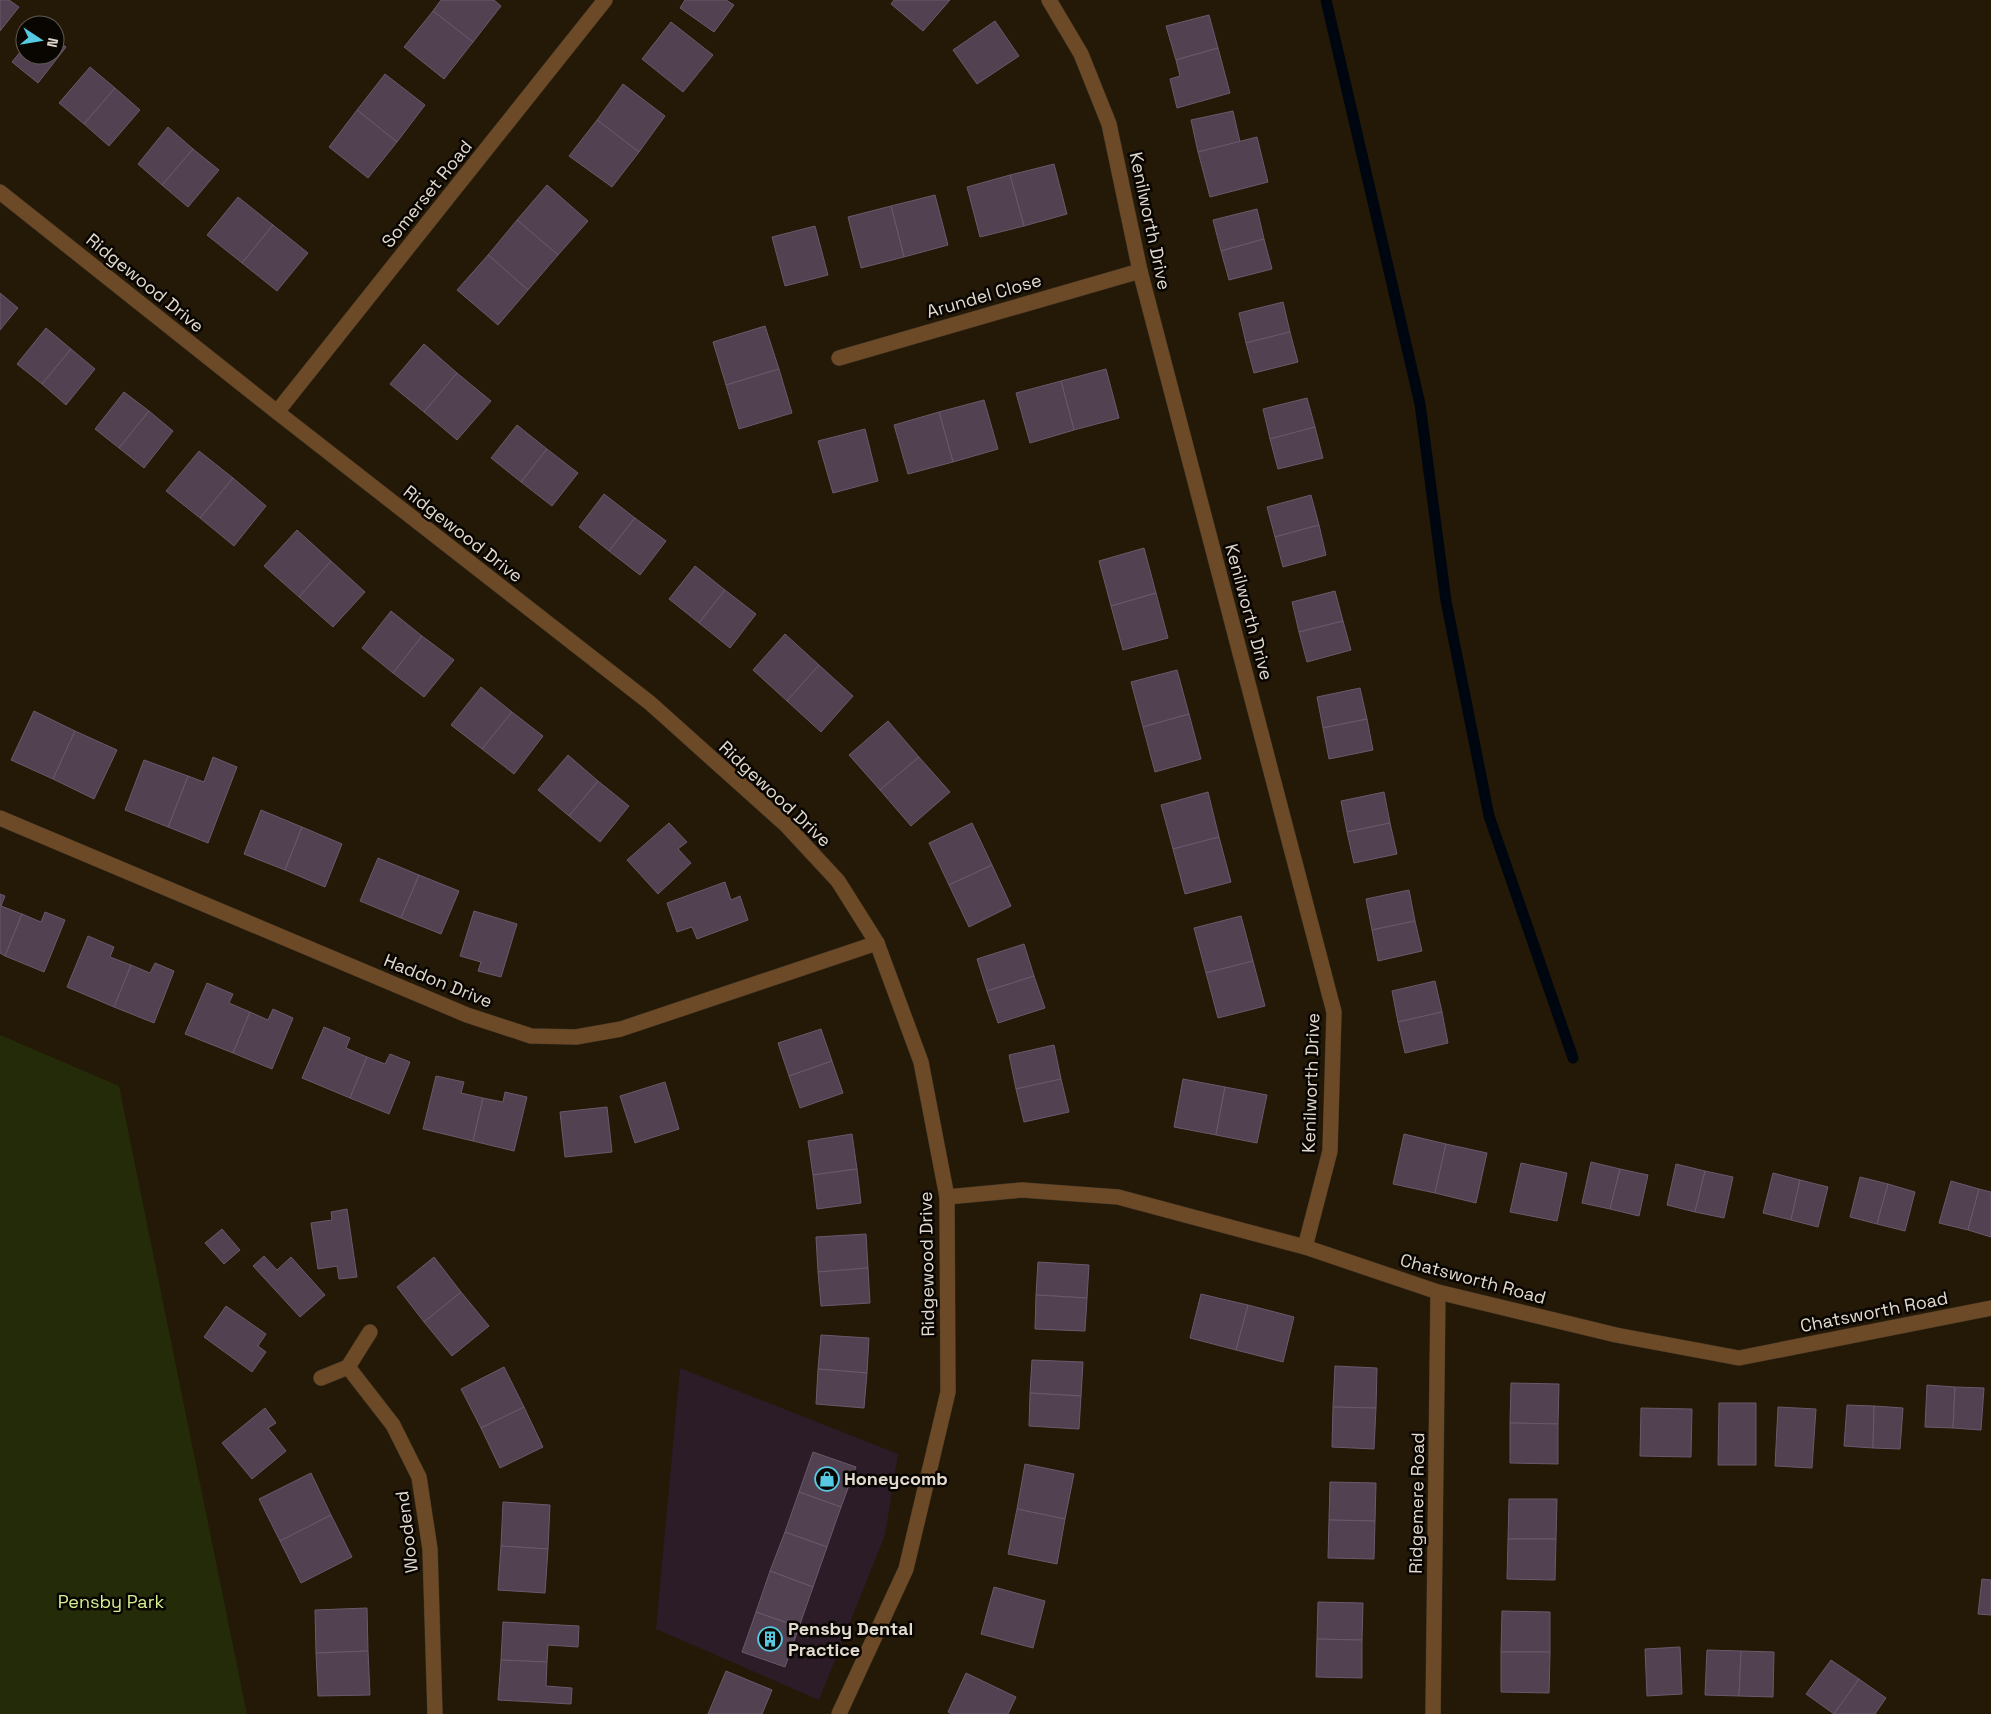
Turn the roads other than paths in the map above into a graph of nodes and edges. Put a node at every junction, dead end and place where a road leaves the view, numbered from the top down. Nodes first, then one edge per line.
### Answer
1 (606, 0) edge
2 (1049, 0) edge
3 (0, 192) edge
4 (1140, 271) junction
5 (839, 358) dead end
6 (277, 412) junction
7 (0, 818) edge
8 (877, 943) junction
9 (947, 1197) junction
10 (1305, 1247) junction
11 (1438, 1292) junction
12 (1991, 1308) edge
13 (370, 1332) dead end
14 (348, 1367) junction
15 (321, 1378) dead end
16 (435, 1714) edge
17 (839, 1714) edge
18 (1433, 1714) edge

1 - 6 street, Somerset Road
2 - 4 street, Kenilworth Drive
3 - 6 street, Ridgewood Drive
4 - 5 street, Arundel Close
4 - 10 street, Kenilworth Drive
6 - 8 street, Ridgewood Drive
7 - 8 street, Haddon Drive
8 - 9 street, Ridgewood Drive
9 - 10 street, Chatsworth Road
9 - 17 street, Ridgewood Drive
10 - 11 street, Chatsworth Road
11 - 12 street, Chatsworth Road
11 - 18 street, Ridgemere Road
13 - 14 street
14 - 15 street
14 - 16 street, Woodend

